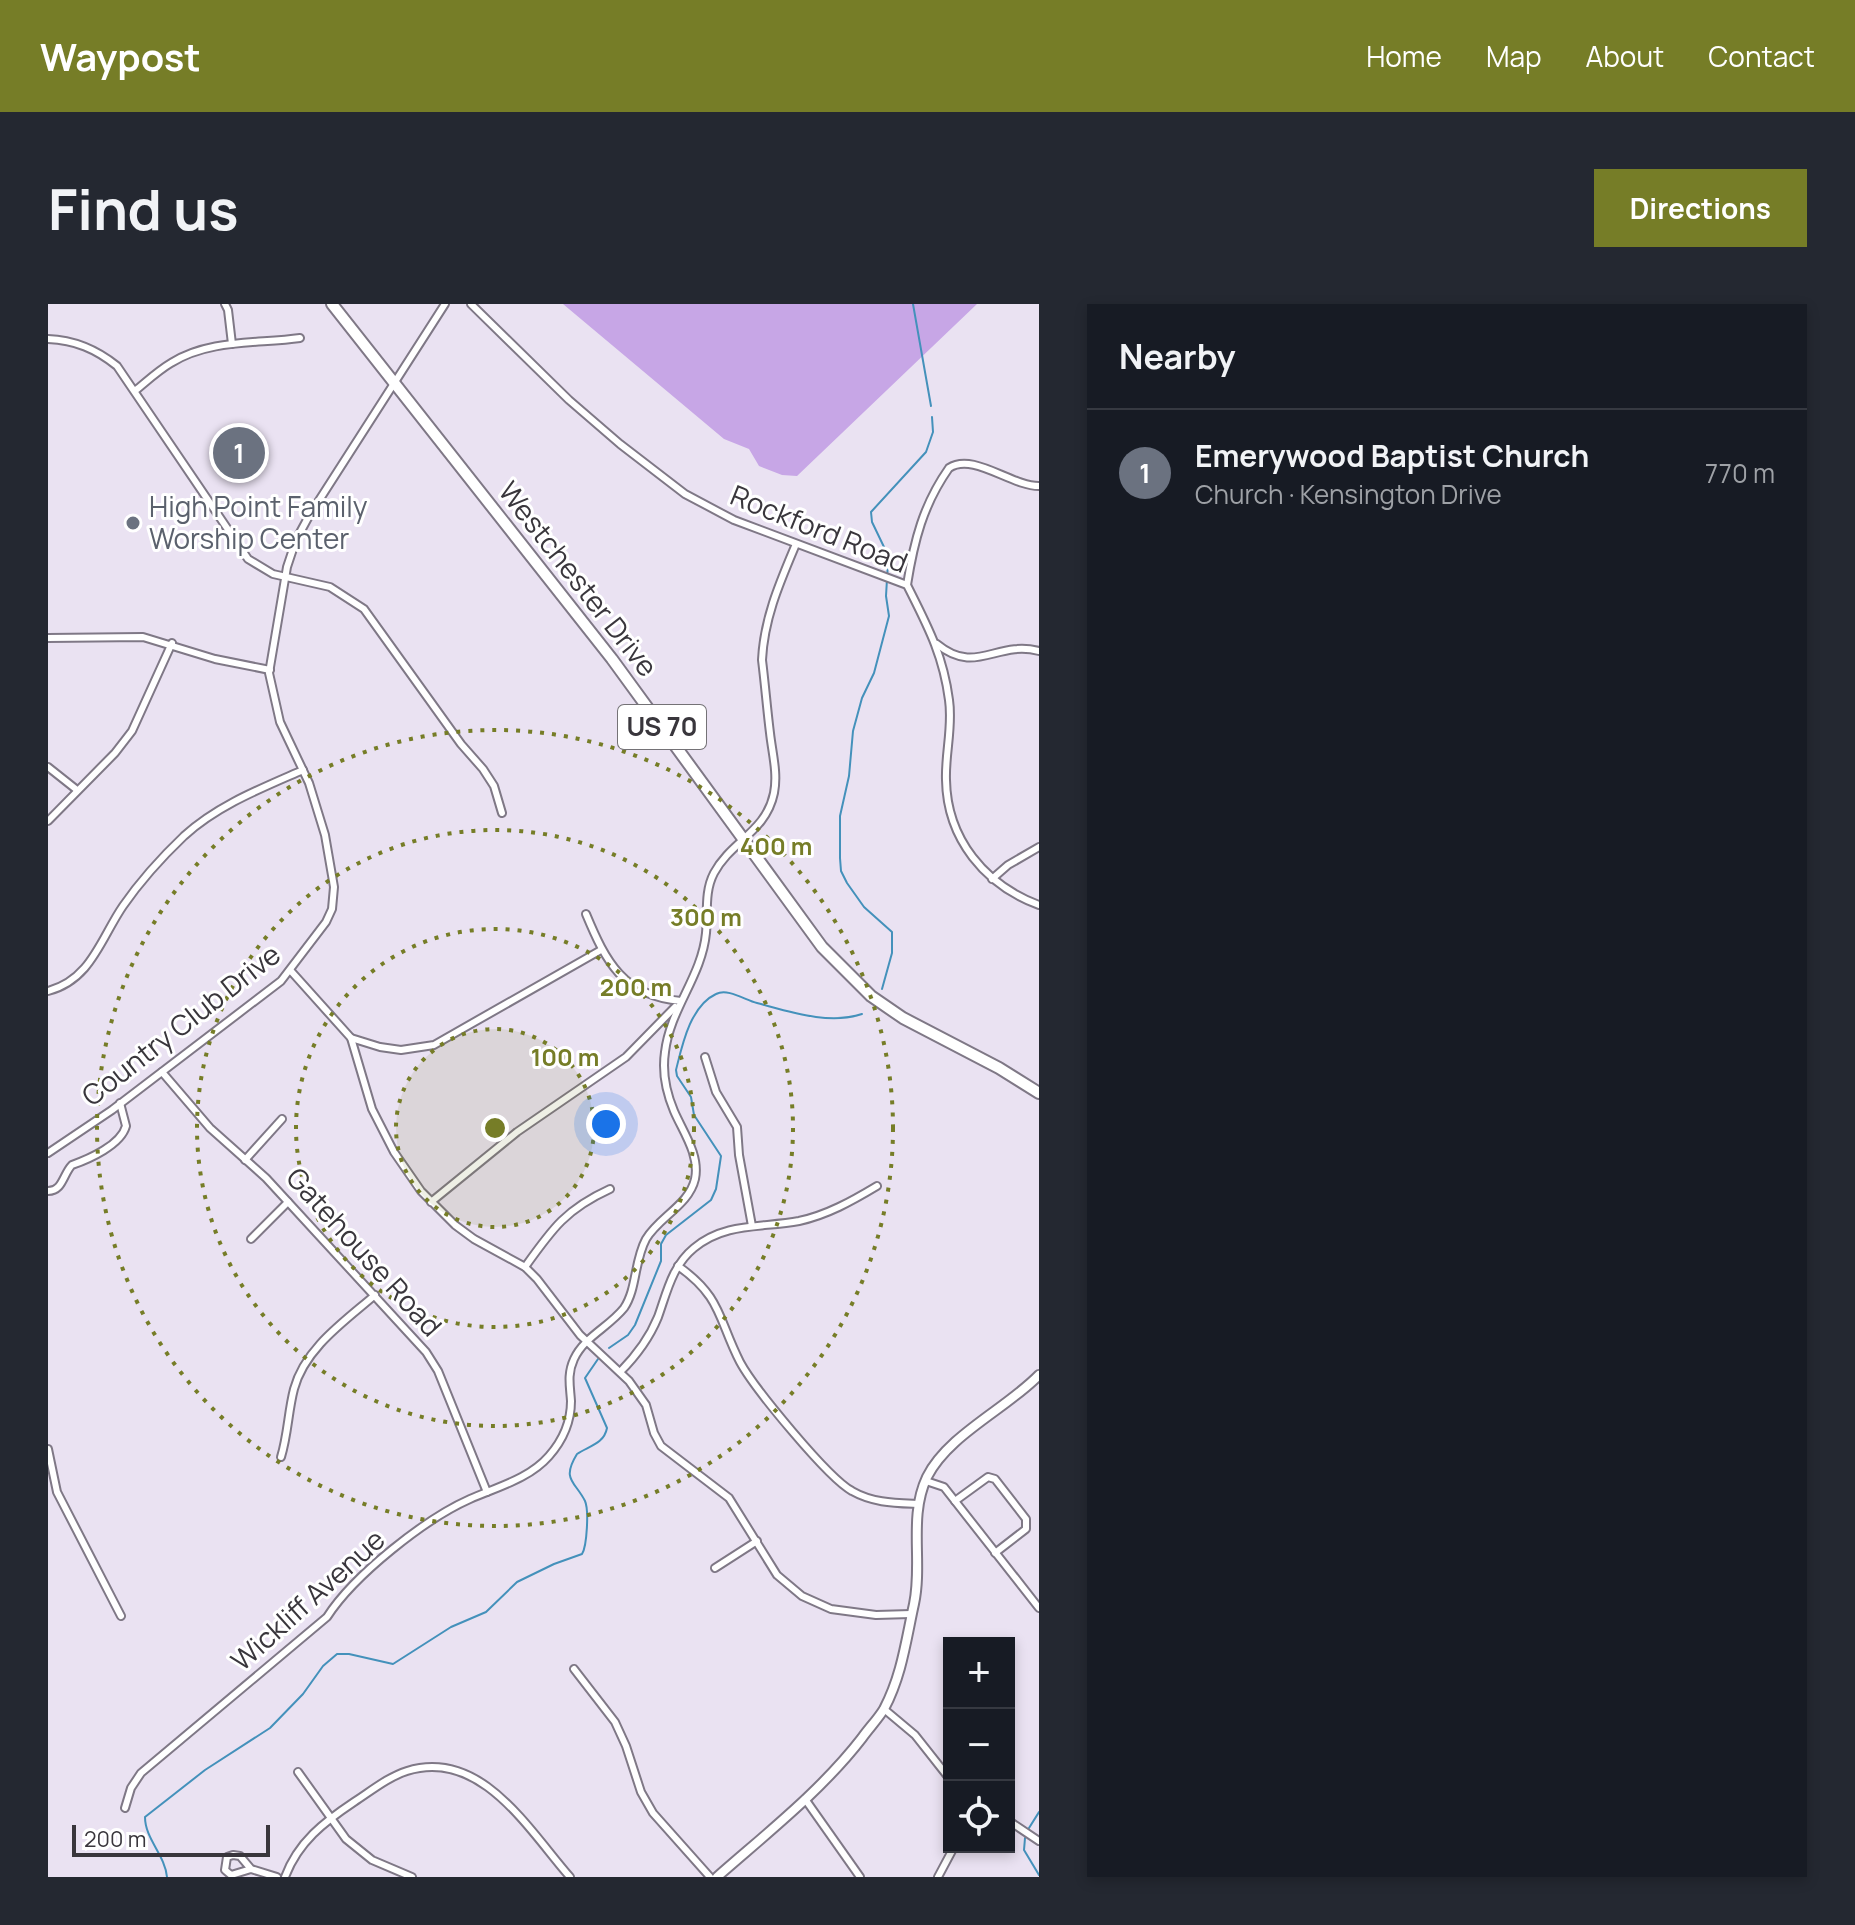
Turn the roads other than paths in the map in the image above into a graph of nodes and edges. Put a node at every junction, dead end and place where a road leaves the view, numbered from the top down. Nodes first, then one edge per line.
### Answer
1 (225, 304) edge
2 (332, 304) edge
3 (445, 304) edge
4 (473, 305) edge
5 (300, 338) dead end
6 (48, 339) edge
7 (232, 344) junction
8 (394, 382) junction
9 (136, 390) junction
10 (1039, 486) edge
11 (796, 544) junction
12 (285, 576) junction
13 (907, 585) junction
14 (48, 638) edge
15 (172, 643) junction
16 (937, 644) junction
17 (1039, 651) edge
18 (270, 670) junction
19 (48, 767) edge
20 (303, 770) junction
21 (77, 790) junction
22 (502, 813) dead end
23 (48, 821) edge
24 (744, 839) junction
25 (1039, 847) edge
26 (992, 879) junction
27 (1039, 905) edge
28 (586, 914) dead end
29 (601, 950) junction
30 (290, 970) junction
31 (48, 991) edge
32 (681, 1001) junction
33 (351, 1038) junction
34 (705, 1057) dead end
35 (162, 1072) junction
36 (1039, 1093) edge
37 (120, 1103) junction
38 (282, 1119) dead end
39 (48, 1153) edge
40 (245, 1160) junction
41 (877, 1186) dead end
42 (610, 1189) dead end
43 (48, 1191) edge
44 (288, 1202) junction
45 (431, 1202) junction
46 (752, 1226) junction
47 (251, 1239) dead end
48 (678, 1266) junction
49 (525, 1267) junction
50 (375, 1295) junction
51 (587, 1341) junction
52 (620, 1372) junction
53 (1039, 1375) edge
54 (48, 1449) edge
55 (281, 1457) dead end
56 (50, 1468) edge
57 (926, 1481) junction
58 (487, 1492) junction
59 (955, 1501) junction
60 (918, 1504) junction
61 (757, 1541) junction
62 (995, 1553) junction
63 (715, 1568) dead end
64 (1039, 1608) edge
65 (911, 1614) junction
66 (121, 1616) dead end
67 (574, 1669) dead end
68 (884, 1709) junction
69 (943, 1770) edge
70 (298, 1772) dead end
71 (805, 1799) junction
72 (125, 1808) dead end
73 (331, 1818) junction
74 (1015, 1825) edge
75 (1039, 1841) edge
76 (951, 1853) edge
77 (251, 1869) dead end
78 (277, 1877) edge
79 (285, 1877) edge
80 (412, 1877) edge
81 (570, 1877) edge
82 (710, 1877) edge
83 (717, 1877) edge
84 (860, 1877) edge
85 (938, 1877) edge

1 - 7 street
2 - 8 main road, Westchester Drive / US 70
3 - 8 street, Country Club Drive
4 - 11 street, Rockford Road
5 - 7 street
6 - 9 street
7 - 9 street
8 - 12 street, Country Club Drive
8 - 24 main road, Westchester Drive / US 70
9 - 12 street
10 - 13 street
11 - 13 street, Rockford Road
11 - 24 street, Wickliff Avenue
12 - 18 street, Country Club Drive
12 - 22 street
13 - 16 street, Rockford Road
14 - 15 street
15 - 18 street
15 - 21 street
16 - 17 street
16 - 26 street, Rockford Road
18 - 20 street, Country Club Drive
19 - 21 street
20 - 30 street, Country Club Drive
20 - 31 street
21 - 23 street
24 - 32 street, Wickliff Avenue
24 - 36 main road, Westchester Drive / US 70
25 - 26 street
26 - 27 street, Rockford Road
28 - 29 street
29 - 32 street
29 - 33 street
30 - 33 street
30 - 35 street, Country Club Drive
32 - 45 street
32 - 51 street, Wickliff Avenue
33 - 45 street
34 - 46 street
35 - 37 street, Country Club Drive
35 - 40 street, Gatehouse Road
37 - 39 street, Country Club Drive
37 - 43 street
38 - 40 street
40 - 44 street, Gatehouse Road
41 - 46 street
42 - 49 street
44 - 47 street
44 - 50 street, Gatehouse Road
45 - 49 street
46 - 48 street
48 - 52 street
48 - 60 street
49 - 51 street
50 - 55 street
50 - 58 street, Gatehouse Road
51 - 52 street
51 - 58 street, Wickliff Avenue
52 - 61 street
53 - 57 street
54 - 56 street
56 - 66 street
57 - 59 street
57 - 60 street
58 - 72 street, Wickliff Avenue
59 - 62 street
59 - 62 street
60 - 65 street
61 - 63 street
61 - 65 street
62 - 64 street
65 - 68 street
67 - 82 street
68 - 69 street
68 - 71 street
70 - 73 street
71 - 83 street
71 - 84 street
73 - 79 street
73 - 80 street
73 - 81 street
74 - 75 street
76 - 85 street
77 - 78 street

